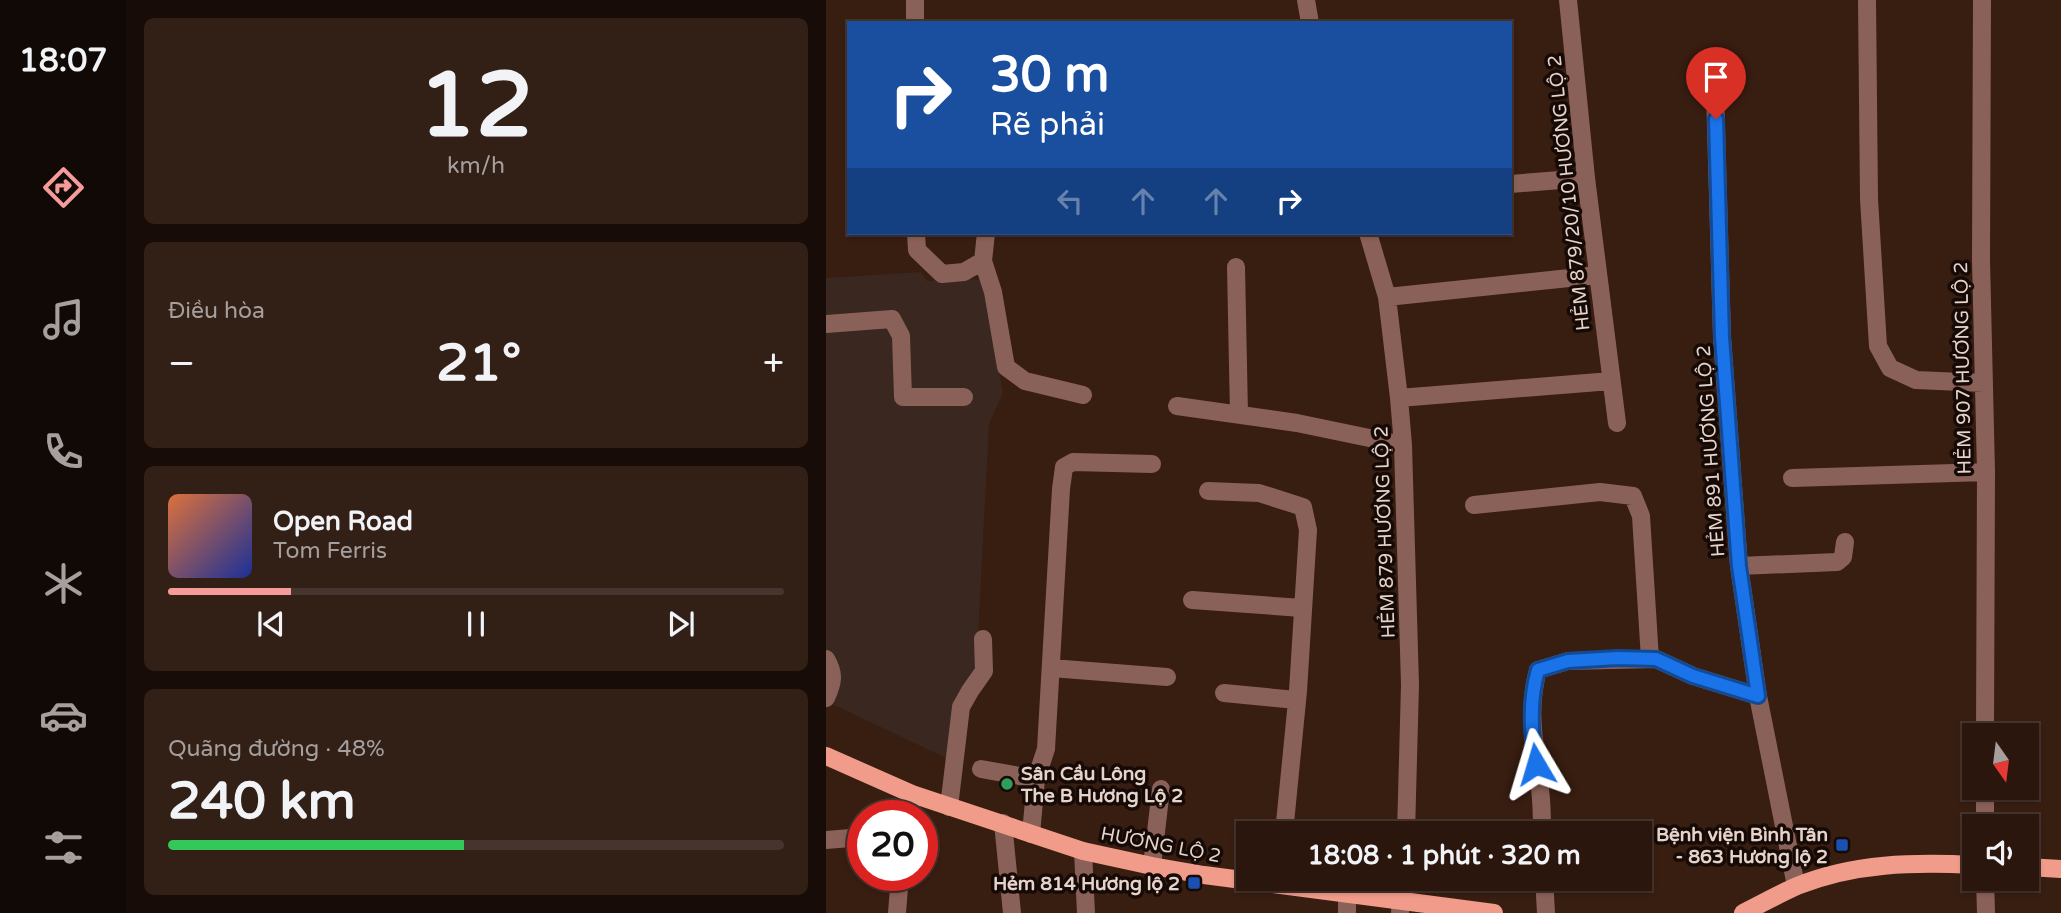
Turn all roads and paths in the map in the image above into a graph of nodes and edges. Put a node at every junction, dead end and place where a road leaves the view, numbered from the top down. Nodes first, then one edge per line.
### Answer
1 (915, 0) edge
2 (1306, 0) edge
3 (1568, 0) edge
4 (1867, 0) edge
5 (1982, 0) edge
6 (915, 21) edge
7 (1310, 21) edge
8 (1715, 92) dead end
9 (1586, 178) junction
10 (1512, 184) edge
11 (916, 235) edge
12 (986, 235) edge
13 (1369, 235) edge
14 (983, 261) junction
15 (1237, 267) dead end
16 (1598, 275) junction
17 (1387, 297) junction
18 (826, 324) edge
19 (1611, 381) junction
20 (1984, 383) junction
21 (1083, 395) dead end
22 (964, 397) dead end
23 (1399, 398) junction
24 (1177, 406) dead end
25 (1239, 415) junction
26 (1617, 423) dead end
27 (1403, 445) junction
28 (1152, 464) dead end
29 (1986, 472) junction
30 (1792, 478) dead end
31 (1208, 491) dead end
32 (1474, 505) dead end
33 (1845, 542) dead end
34 (1739, 566) junction
35 (1192, 600) dead end
36 (1302, 607) junction
37 (983, 639) dead end
38 (826, 659) edge
39 (1650, 659) junction
40 (1051, 668) junction
41 (1167, 677) dead end
42 (1224, 694) dead end
43 (1758, 696) junction
44 (826, 698) edge
45 (1296, 700) junction
46 (1985, 723) edge
47 (826, 756) edge
48 (981, 769) dead end
49 (1036, 779) junction
50 (1161, 789) dead end
51 (912, 794) junction
52 (911, 800) edge
53 (949, 807) junction
54 (1285, 821) edge
55 (1406, 821) edge
56 (1541, 821) edge
57 (1003, 823) junction
58 (1031, 834) junction
59 (847, 838) edge
60 (826, 840) edge
61 (1083, 850) junction
62 (1962, 864) edge
63 (1152, 866) junction
64 (2039, 868) edge
65 (2061, 869) edge
66 (1236, 877) edge
67 (1796, 886) junction
68 (899, 891) edge
69 (1340, 891) edge
70 (1545, 891) edge
71 (1985, 891) edge
72 (1347, 892) junction
73 (1400, 906) edge
74 (897, 913) edge
75 (1012, 913) edge
76 (1086, 913) edge
77 (1347, 913) edge
78 (1494, 913) edge
79 (1546, 913) edge
80 (1743, 913) edge
81 (1986, 913) edge

1 - 6 street
2 - 7 street
3 - 9 street, HẺM 879/20/10 HƯƠNG LỘ 2
4 - 20 street
5 - 20 street, HẺM 907 HƯƠNG LỘ 2
8 - 34 street, HẺM 891 HƯƠNG LỘ 2
9 - 10 street
9 - 16 street, HẺM 879/20/10 HƯƠNG LỘ 2
11 - 14 street
12 - 14 street
13 - 17 street, HẺM 879 HƯƠNG LỘ 2
14 - 21 street
15 - 25 street
16 - 17 street
16 - 19 street, HẺM 879/20/10 HƯƠNG LỘ 2
17 - 23 street, HẺM 879 HƯƠNG LỘ 2
18 - 22 street
19 - 23 street
19 - 26 street, HẺM 879/20/10 HƯƠNG LỘ 2
20 - 29 street, HẺM 907 HƯƠNG LỘ 2
23 - 27 street, HẺM 879 HƯƠNG LỘ 2
24 - 25 street
25 - 27 street
27 - 55 street, HẺM 879 HƯƠNG LỘ 2
28 - 40 street
29 - 30 street
29 - 46 street, HẺM 907 HƯƠNG LỘ 2
31 - 36 street
32 - 39 street
33 - 34 street
34 - 43 street, HẺM 891 HƯƠNG LỘ 2
35 - 36 street
36 - 45 street
37 - 53 street
38 - 44 street
39 - 43 street
39 - 56 street
40 - 41 street
40 - 49 street
42 - 45 street
43 - 67 street, HẺM 891 HƯƠNG LỘ 2
45 - 54 street
47 - 51 main road
48 - 49 street
49 - 58 street
50 - 63 street
51 - 52 street
51 - 53 main road, HƯƠNG LỘ 2
53 - 57 main road, HƯƠNG LỘ 2
57 - 58 main road, HƯƠNG LỘ 2
57 - 75 street
58 - 61 main road, HƯƠNG LỘ 2
59 - 60 street
61 - 63 main road, HƯƠNG LỘ 2
61 - 76 street
62 - 67 main road
63 - 66 main road, HƯƠNG LỘ 2
64 - 65 main road
67 - 80 main road
68 - 74 street
69 - 72 main road, HƯƠNG LỘ 2
70 - 79 street
71 - 81 street
72 - 73 main road, HƯƠNG LỘ 2
72 - 77 street
73 - 78 main road, HƯƠNG LỘ 2

